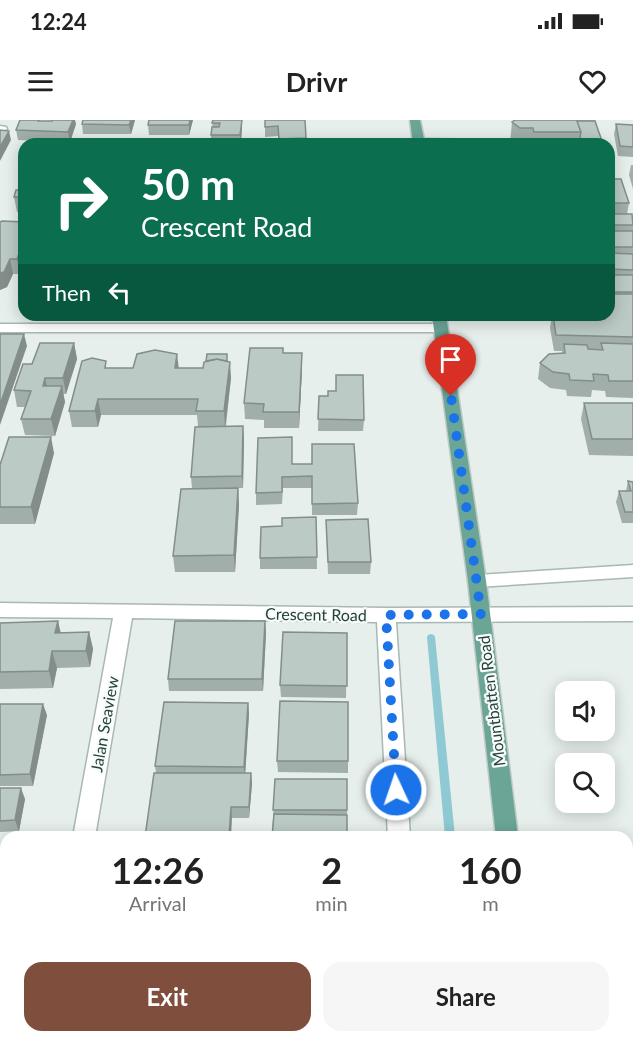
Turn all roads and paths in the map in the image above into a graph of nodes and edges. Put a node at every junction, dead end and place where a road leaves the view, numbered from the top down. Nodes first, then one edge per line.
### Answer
1 (415, 120) edge
2 (418, 138) edge
3 (439, 321) edge
4 (94, 322) edge
5 (0, 328) edge
6 (633, 571) edge
7 (477, 581) junction
8 (0, 610) edge
9 (124, 611) junction
10 (481, 614) junction
11 (633, 614) edge
12 (386, 615) junction
13 (85, 831) edge
14 (399, 831) edge
15 (506, 831) edge

1 - 2 main road
3 - 4 street
3 - 7 main road, Mountbatten Road
4 - 5 street
6 - 7 street
7 - 10 main road, Mountbatten Road
8 - 9 street, Crescent Road
9 - 12 street, Crescent Road
9 - 13 street, Jalan Seaview
10 - 11 street, Crescent Road
10 - 12 street, Crescent Road
10 - 15 main road, Mountbatten Road
12 - 14 street

